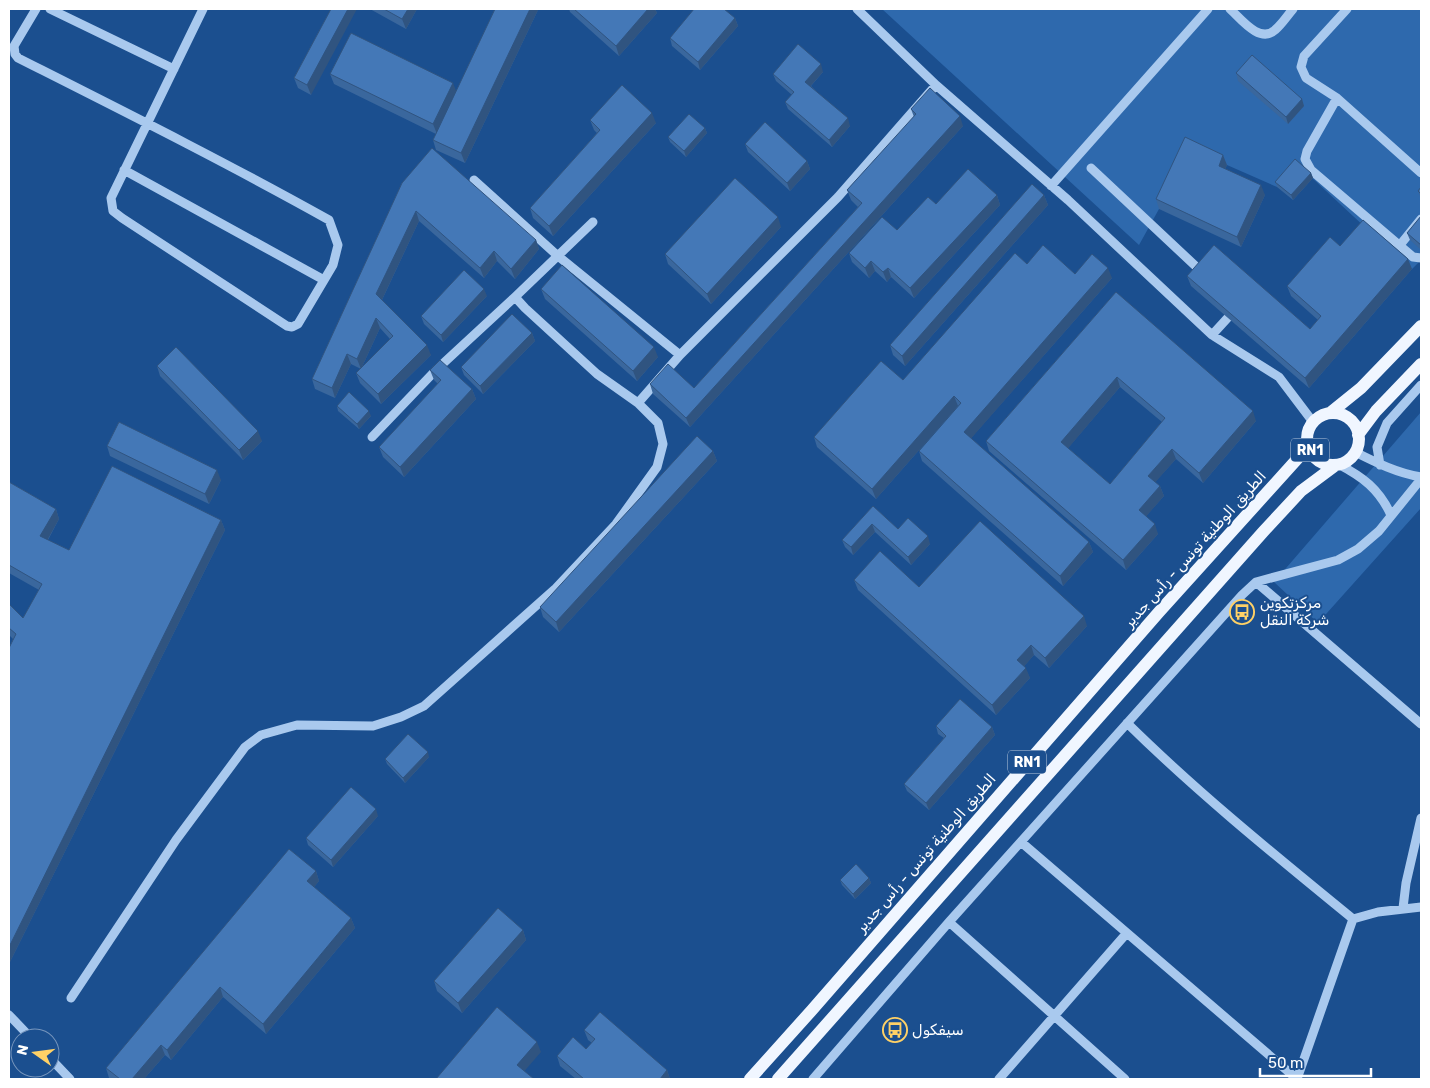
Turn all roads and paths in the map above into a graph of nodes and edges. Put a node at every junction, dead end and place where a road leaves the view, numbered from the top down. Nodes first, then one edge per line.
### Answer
1 (36, 9) edge
2 (50, 9) edge
3 (203, 9) edge
4 (857, 9) edge
5 (1208, 9) edge
6 (1230, 9) edge
7 (1293, 9) edge
8 (1347, 9) edge
9 (174, 69) junction
10 (936, 85) junction
11 (1336, 98) junction
12 (147, 123) junction
13 (1091, 168) dead end
14 (124, 170) junction
15 (1421, 173) edge
16 (474, 180) dead end
17 (1051, 186) junction
18 (1421, 220) edge
19 (593, 222) dead end
20 (1400, 245) junction
21 (558, 256) junction
22 (1420, 259) edge
23 (324, 280) junction
24 (1211, 280) edge
25 (515, 297) junction
26 (1232, 300) edge
27 (1421, 326) edge
28 (1212, 335) junction
29 (680, 355) junction
30 (1421, 364) edge
31 (1421, 385) edge
32 (638, 404) junction
33 (1330, 413) junction
34 (1313, 422) junction
35 (1358, 435) junction
36 (372, 438) dead end
37 (1308, 448) junction
38 (1355, 452) junction
39 (1337, 464) junction
40 (1380, 465) junction
41 (1421, 478) edge
42 (1391, 515) junction
43 (1256, 582) junction
44 (1127, 723) junction
45 (1421, 724) edge
46 (1421, 818) edge
47 (1021, 842) junction
48 (1421, 907) edge
49 (1403, 908) junction
50 (1353, 919) junction
51 (949, 922) junction
52 (1126, 934) junction
53 (71, 998) dead end
54 (9, 1015) edge
55 (1054, 1016) junction
56 (21, 1028) edge
57 (60, 1068) edge
58 (70, 1079) edge
59 (750, 1079) edge
60 (778, 1079) edge
61 (813, 1079) edge
62 (999, 1079) edge
63 (1125, 1079) edge

1 - 12 street
2 - 9 street
3 - 9 street
4 - 10 street
5 - 17 street
6 - 7 street
8 - 11 street
9 - 12 street
10 - 17 street
10 - 29 street
11 - 15 street
11 - 20 street
12 - 14 street
12 - 23 street
13 - 24 street
14 - 23 street
14 - 23 street
16 - 21 street
17 - 28 street
18 - 20 street
19 - 21 street
20 - 22 street
21 - 25 street
21 - 29 street
25 - 32 street
25 - 36 street
26 - 28 street
27 - 33 main road, RN1
28 - 34 street
29 - 32 street
30 - 35 main road
31 - 40 street
32 - 53 street
33 - 34 main road, RN1
33 - 35 main road
34 - 37 main road, RN1
35 - 38 main road
37 - 39 main road, RN1
37 - 59 main road, الطريق الوطنية تونس - رأس جدير / RN1
38 - 39 main road, RN1
38 - 40 street
39 - 42 street
39 - 60 main road, RN1
40 - 41 street
41 - 42 street
42 - 43 street
43 - 44 street
43 - 45 street
44 - 47 street
44 - 50 street
46 - 49 street
47 - 51 street
47 - 52 street
48 - 49 street
49 - 50 street
50 - 52 street
51 - 55 street
51 - 61 street
52 - 55 street
54 - 56 street
55 - 62 street
55 - 63 street
57 - 58 street

